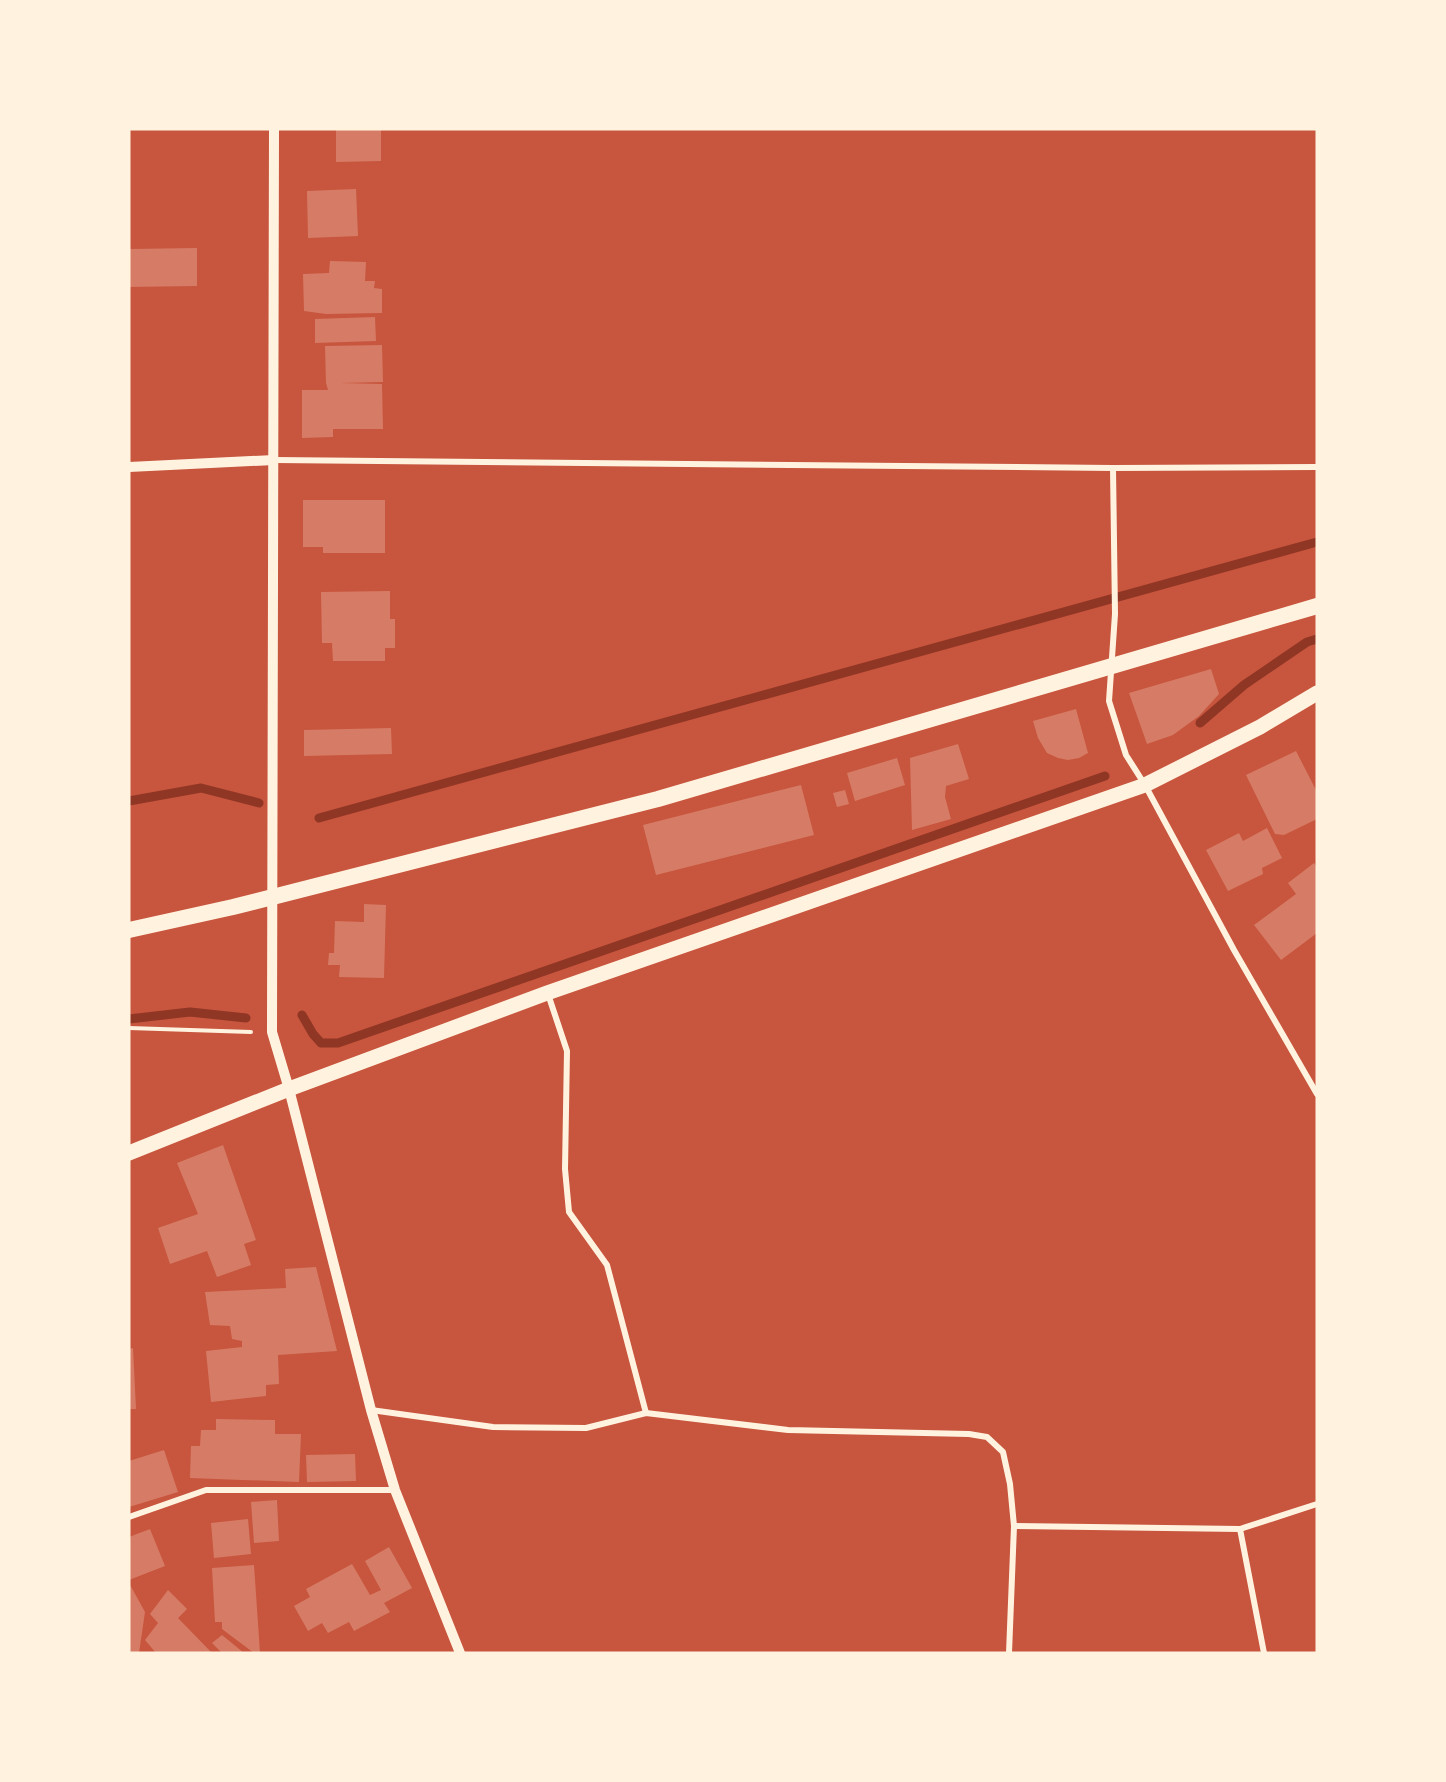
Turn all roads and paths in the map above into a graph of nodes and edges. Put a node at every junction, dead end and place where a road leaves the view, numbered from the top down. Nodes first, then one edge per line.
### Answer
1 (274, 129) edge
2 (274, 460) junction
3 (129, 466) edge
4 (1113, 468) junction
5 (1317, 468) edge
6 (1317, 606) edge
7 (1317, 693) edge
8 (1146, 785) junction
9 (129, 930) edge
10 (548, 993) junction
11 (129, 1028) edge
12 (272, 1032) junction
13 (289, 1089) junction
14 (1317, 1094) edge
15 (129, 1152) edge
16 (371, 1410) junction
17 (646, 1413) junction
18 (395, 1490) junction
19 (1317, 1504) edge
20 (129, 1517) edge
21 (1014, 1526) junction
22 (1240, 1528) junction
23 (460, 1653) edge
24 (1009, 1653) edge
25 (1264, 1653) edge

1 - 2 street
2 - 3 street
2 - 4 street
2 - 12 street
4 - 5 street
4 - 8 street
6 - 9 highway
7 - 8 main road
8 - 10 main road
8 - 14 street
10 - 13 main road
10 - 17 street
11 - 12 path
12 - 13 street
13 - 15 main road
13 - 16 street
16 - 17 street
16 - 18 street
17 - 21 street
18 - 20 street
18 - 23 street
19 - 22 street
21 - 22 street
21 - 24 street
22 - 25 street

